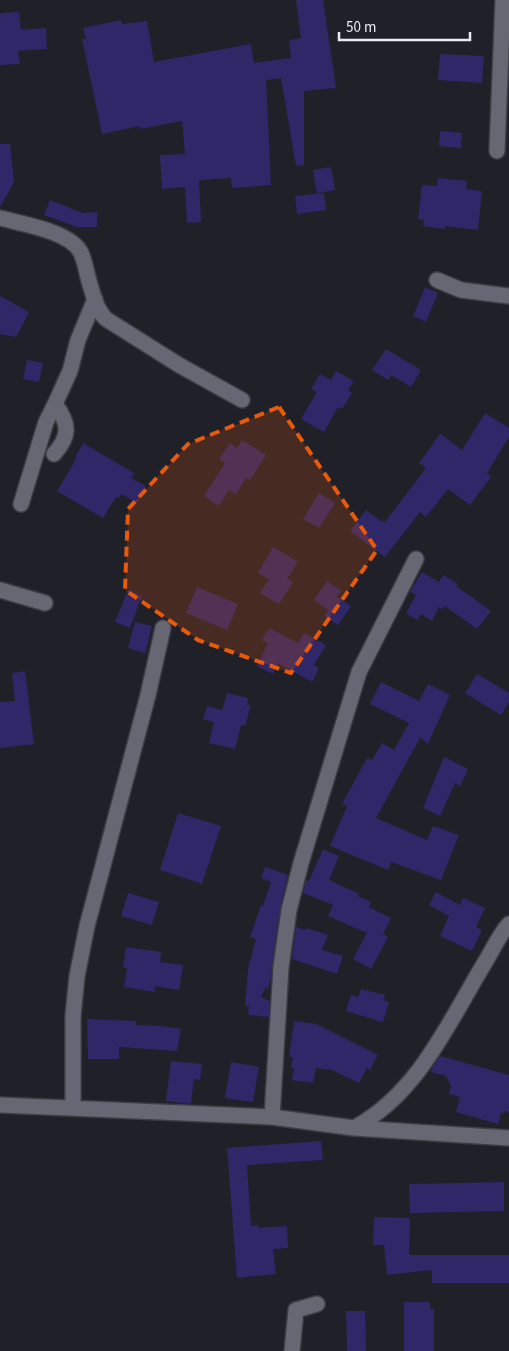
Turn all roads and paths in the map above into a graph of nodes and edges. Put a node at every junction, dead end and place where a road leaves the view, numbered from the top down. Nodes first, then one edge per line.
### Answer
1 (503, 0) edge
2 (497, 152) dead end
3 (0, 218) edge
4 (437, 280) dead end
5 (509, 296) edge
6 (94, 299) junction
7 (242, 400) dead end
8 (55, 404) junction
9 (54, 454) dead end
10 (21, 504) dead end
11 (416, 559) dead end
12 (0, 590) edge
13 (45, 603) dead end
14 (163, 628) dead end
15 (509, 924) edge
16 (0, 1105) edge
17 (73, 1108) junction
18 (272, 1117) junction
19 (354, 1128) junction
20 (509, 1138) edge
21 (317, 1304) dead end
22 (292, 1351) edge

1 - 2 street
3 - 6 street
4 - 5 street
6 - 7 street
6 - 8 street
8 - 9 street
8 - 10 street
11 - 18 street
12 - 13 street
14 - 17 street
15 - 19 street
16 - 17 street
17 - 18 street
18 - 19 street
19 - 20 street
21 - 22 street

